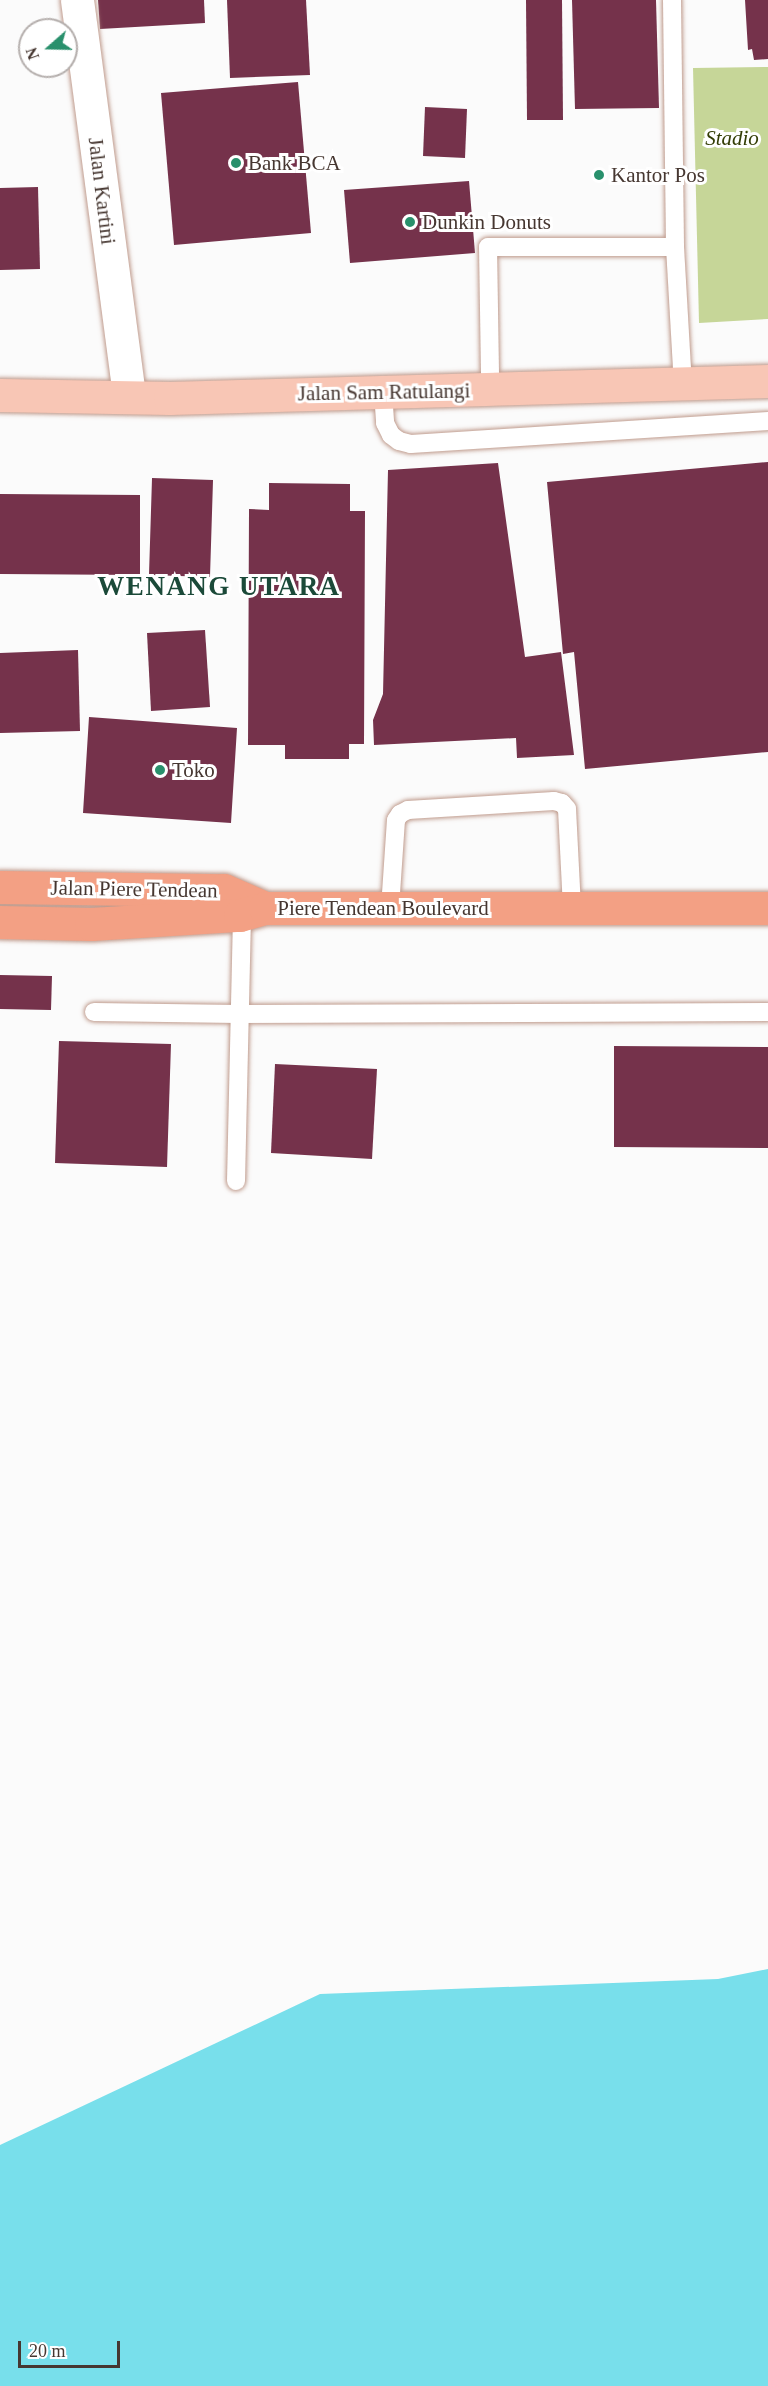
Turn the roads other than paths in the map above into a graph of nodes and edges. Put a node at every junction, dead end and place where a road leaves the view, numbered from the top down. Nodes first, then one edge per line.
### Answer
1 (77, 0) edge
2 (672, 0) edge
3 (675, 247) junction
4 (768, 367) edge
5 (682, 369) junction
6 (490, 373) junction
7 (0, 380) edge
8 (768, 381) edge
9 (127, 382) junction
10 (0, 395) edge
11 (384, 407) junction
12 (768, 422) edge
13 (0, 887) edge
14 (250, 906) junction
15 (390, 908) junction
16 (572, 908) junction
17 (768, 908) edge
18 (0, 922) edge
19 (94, 1012) dead end
20 (768, 1012) edge
21 (238, 1014) junction
22 (236, 1181) dead end

1 - 9 street, Jalan Kartini
2 - 3 lane
3 - 5 lane
3 - 6 lane
4 - 5 main road, Jalan Sam Ratulangi
5 - 6 main road, Jalan Sam Ratulangi
6 - 9 main road, Jalan Sam Ratulangi
7 - 9 main road, Jalan Sam Ratulangi
8 - 11 main road, Jalan Sam Ratulangi
10 - 11 main road, Jalan Sam Ratulangi
11 - 12 lane
13 - 14 highway, Jalan Piere Tendean
14 - 15 highway, Piere Tendean Boulevard
14 - 18 highway, Piere Tendean Boulevard
14 - 21 lane
15 - 16 highway, Piere Tendean Boulevard
15 - 16 lane
16 - 17 highway, Piere Tendean Boulevard
19 - 21 lane
20 - 21 lane
21 - 22 lane

